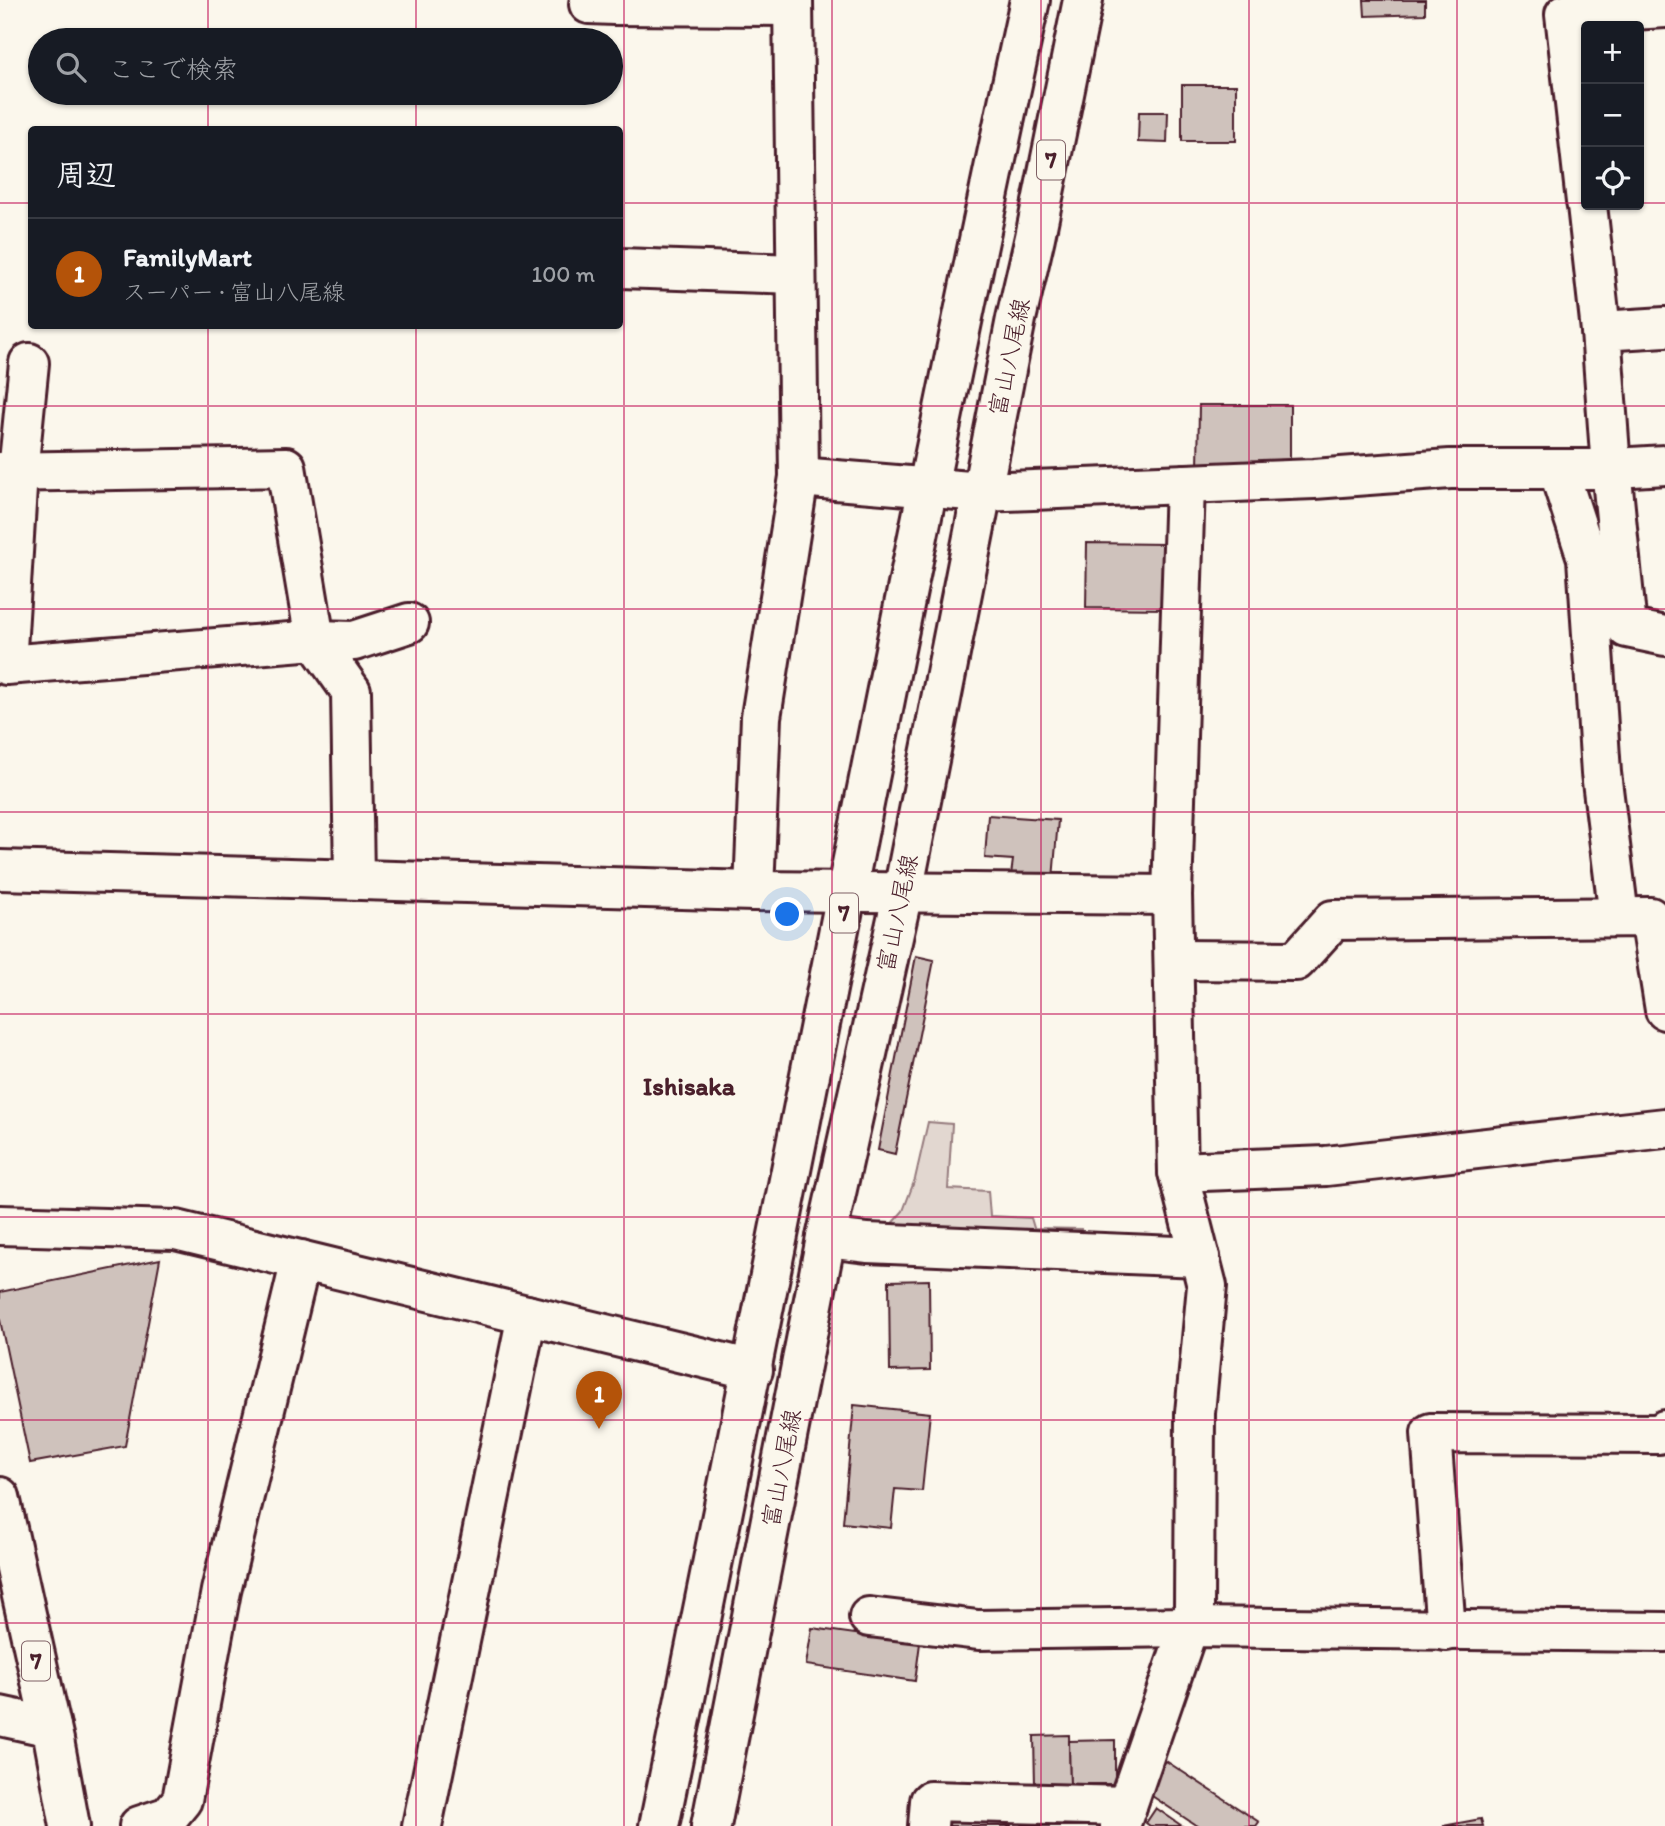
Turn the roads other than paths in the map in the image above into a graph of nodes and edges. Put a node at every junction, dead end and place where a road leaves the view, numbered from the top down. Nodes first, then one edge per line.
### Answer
1 (590, 0) edge
2 (1030, 0) edge
3 (1083, 0) edge
4 (793, 3) edge
5 (1565, 7) edge
6 (1665, 8) edge
7 (1581, 157) edge
8 (1587, 210) edge
9 (623, 268) edge
10 (796, 274) junction
11 (1665, 327) edge
12 (1601, 331) junction
13 (29, 363) dead end
14 (1665, 466) edge
15 (1611, 468) junction
16 (1558, 469) junction
17 (9, 472) edge
18 (799, 477) junction
19 (1185, 484) junction
20 (927, 488) junction
21 (982, 492) junction
22 (409, 622) dead end
23 (1665, 636) edge
24 (315, 640) junction
25 (0, 870) edge
26 (354, 879) junction
27 (754, 891) junction
28 (848, 891) junction
29 (903, 892) junction
30 (1172, 895) junction
31 (1619, 917) junction
32 (1174, 960) junction
33 (1665, 1010) edge
34 (1665, 1128) edge
35 (1178, 1172) junction
36 (0, 1225) edge
37 (826, 1238) junction
38 (1200, 1257) junction
39 (301, 1260) junction
40 (527, 1315) junction
41 (753, 1370) junction
42 (1665, 1430) edge
43 (0, 1497) edge
44 (869, 1617) dead end
45 (1188, 1627) junction
46 (1446, 1631) junction
47 (1665, 1632) edge
48 (0, 1716) edge
49 (51, 1727) junction
50 (1124, 1816) edge
51 (70, 1826) edge
52 (139, 1826) edge
53 (422, 1826) edge
54 (659, 1826) edge
55 (710, 1826) edge
56 (928, 1826) edge

1 - 4 street
2 - 20 street, 富山八尾線 / 7
3 - 21 street, 富山八尾線 / 7
4 - 10 street
5 - 6 street
5 - 7 street
8 - 12 street
9 - 10 street
10 - 18 street
11 - 12 street
12 - 15 street
13 - 17 street
14 - 15 street
15 - 16 street
15 - 23 street
16 - 19 street
16 - 31 street
17 - 24 street
17 - 24 street
18 - 20 street
18 - 27 street
19 - 21 street
19 - 30 street
20 - 21 street
20 - 28 street, 富山八尾線 / 7
21 - 29 street, 富山八尾線 / 7
22 - 24 street
24 - 26 street
25 - 26 street
26 - 27 street
27 - 28 street
28 - 29 street
28 - 41 street, 富山八尾線 / 7
29 - 30 street
29 - 37 street, 富山八尾線 / 7
30 - 32 street
31 - 32 street
31 - 33 street
32 - 35 street
34 - 35 street
35 - 38 street
36 - 39 street
37 - 38 street
37 - 55 street, 富山八尾線 / 7
38 - 45 street
39 - 40 street
39 - 52 street
40 - 41 street
40 - 53 street
41 - 54 street, 富山八尾線 / 7
42 - 46 street
43 - 49 street, 7
44 - 45 street
45 - 46 street
45 - 50 street
46 - 47 street
48 - 49 street
49 - 51 street, 7
50 - 56 street

